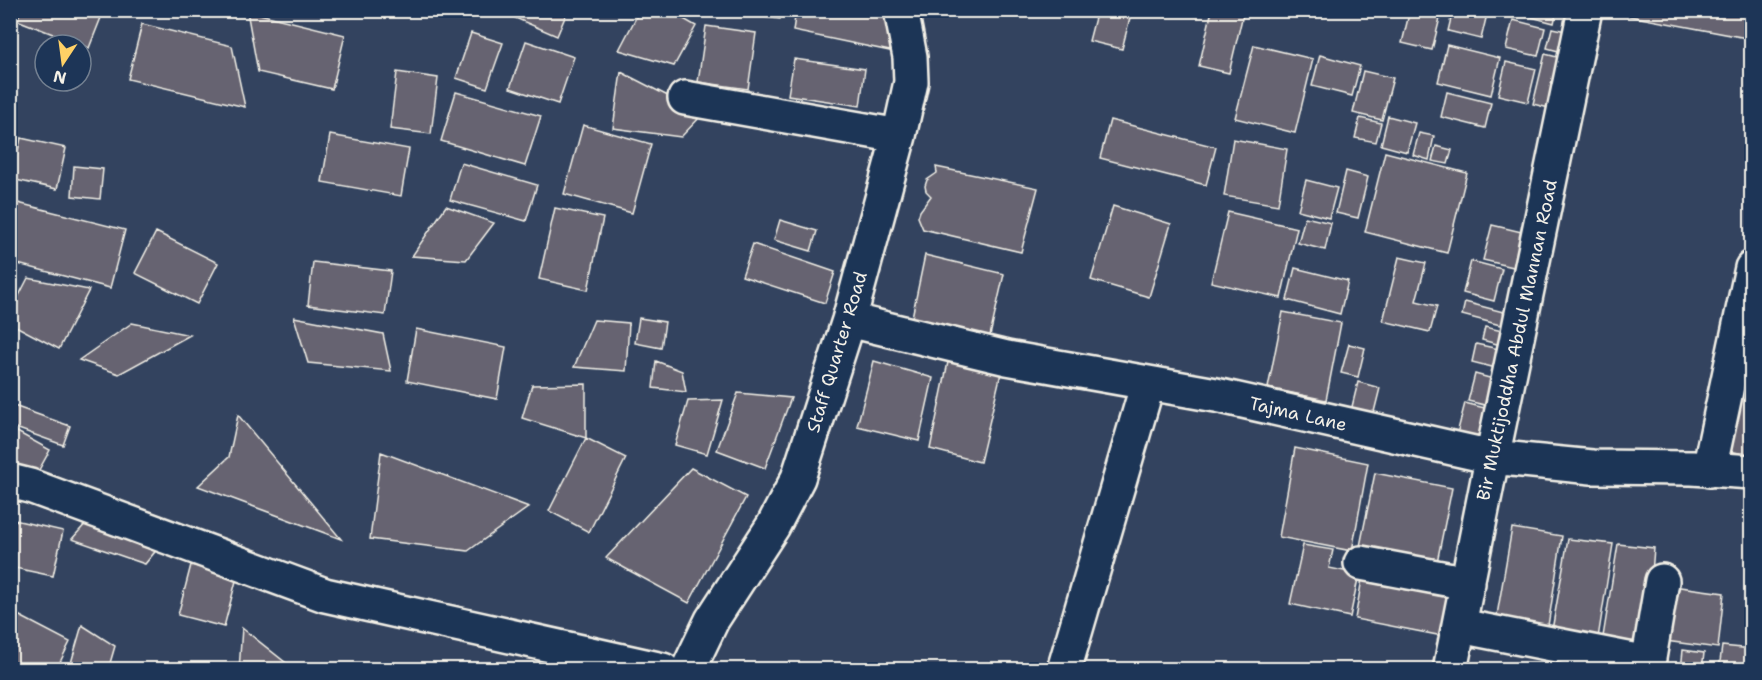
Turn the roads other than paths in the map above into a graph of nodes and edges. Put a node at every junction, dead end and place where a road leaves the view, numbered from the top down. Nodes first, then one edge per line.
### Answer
1 (901, 10) edge
2 (1585, 10) edge
3 (685, 98) dead end
4 (899, 136) junction
5 (1752, 268) edge
6 (849, 320) junction
7 (1148, 383) junction
8 (1492, 457) junction
9 (1709, 470) junction
10 (1752, 472) edge
11 (10, 481) edge
12 (1360, 563) dead end
13 (1662, 581) dead end
14 (1468, 583) junction
15 (1460, 626) junction
16 (1647, 666) edge
17 (663, 669) edge
18 (688, 669) edge
19 (1064, 669) edge
20 (1450, 669) edge

1 - 4 street, Staff Quarter Road
2 - 8 street, Bir Muktijoddha Abdul Mannan Road
3 - 4 street
4 - 6 street, Staff Quarter Road
5 - 9 street
6 - 7 street, Tajma Lane
6 - 18 street, Staff Quarter Road
7 - 8 street, Tajma Lane
7 - 19 street
8 - 9 street, Tajma Lane
8 - 14 street, Bir Muktijoddha Abdul Mannan Road
9 - 10 street, Tajma Lane
11 - 17 street
12 - 14 street
13 - 16 street
14 - 15 street, Bir Muktijoddha Abdul Mannan Road
15 - 16 street
15 - 20 street, Bir Muktijoddha Abdul Mannan Road

